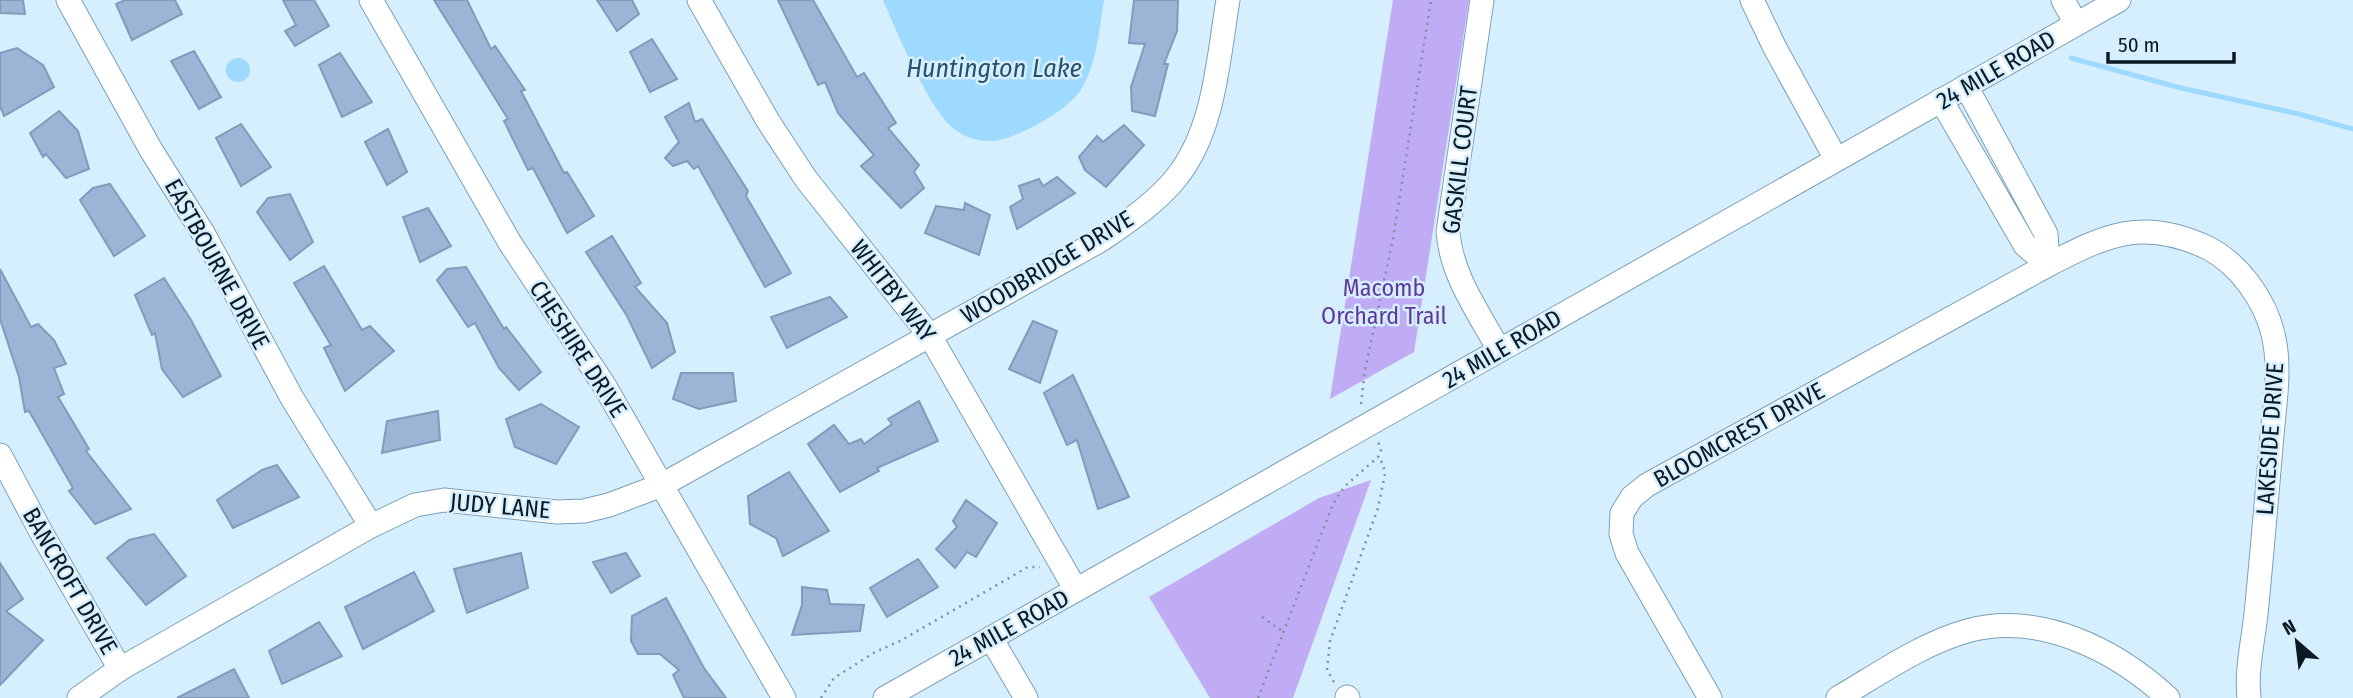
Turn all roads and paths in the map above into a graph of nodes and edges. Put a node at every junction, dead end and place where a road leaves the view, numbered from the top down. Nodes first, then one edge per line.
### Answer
1 (68, 0) edge
2 (371, 0) edge
3 (699, 0) edge
4 (1228, 0) edge
5 (1431, 0) edge
6 (1482, 0) edge
7 (1752, 0) edge
8 (2063, 0) edge
9 (2119, 0) edge
10 (2077, 24) junction
11 (1966, 86) junction
12 (1941, 100) junction
13 (1836, 159) junction
14 (2048, 265) junction
15 (930, 336) junction
16 (1499, 350) junction
17 (1371, 424) junction
18 (0, 455) edge
19 (1378, 457) junction
20 (662, 485) junction
21 (371, 526) junction
22 (1059, 560) junction
23 (1076, 590) junction
24 (1262, 617) dead end
25 (1283, 632) junction
26 (991, 638) junction
27 (120, 669) junction
28 (79, 698) edge
29 (784, 698) edge
30 (821, 698) edge
31 (885, 698) edge
32 (1026, 698) edge
33 (1258, 698) edge
34 (1347, 698) edge
35 (1710, 698) edge
36 (1838, 698) edge
37 (2168, 698) edge
38 (2249, 698) edge

1 - 21 street, EASTBOURNE DRIVE
2 - 20 street, CHESHIRE DRIVE
3 - 15 street, WHITBY WAY
4 - 15 street, WOODBRIDGE DRIVE
5 - 17 path
6 - 16 street, GASKILL COURT
7 - 13 street
8 - 10 street
9 - 10 street, 24 MILE ROAD
10 - 11 street, 24 MILE ROAD
11 - 12 street, 24 MILE ROAD
11 - 14 street
12 - 13 street, 24 MILE ROAD
12 - 14 street
13 - 16 street, 24 MILE ROAD
14 - 35 street, BLOOMCREST DRIVE
14 - 38 street, LAKESIDE DRIVE
15 - 20 street, JUDY LANE
15 - 22 street, WHITBY WAY
16 - 17 street, 24 MILE ROAD
17 - 19 path
17 - 23 street, 24 MILE ROAD
18 - 27 street, BANCROFT DRIVE
19 - 25 path
19 - 34 path
20 - 21 street, JUDY LANE
20 - 29 street, CHESHIRE DRIVE
21 - 27 street, JUDY LANE
22 - 23 street, WHITBY WAY
22 - 30 path
23 - 26 street, 24 MILE ROAD
24 - 25 path
25 - 33 path
26 - 31 street, 24 MILE ROAD
26 - 32 street
27 - 28 street, JUDY LANE
36 - 37 street

